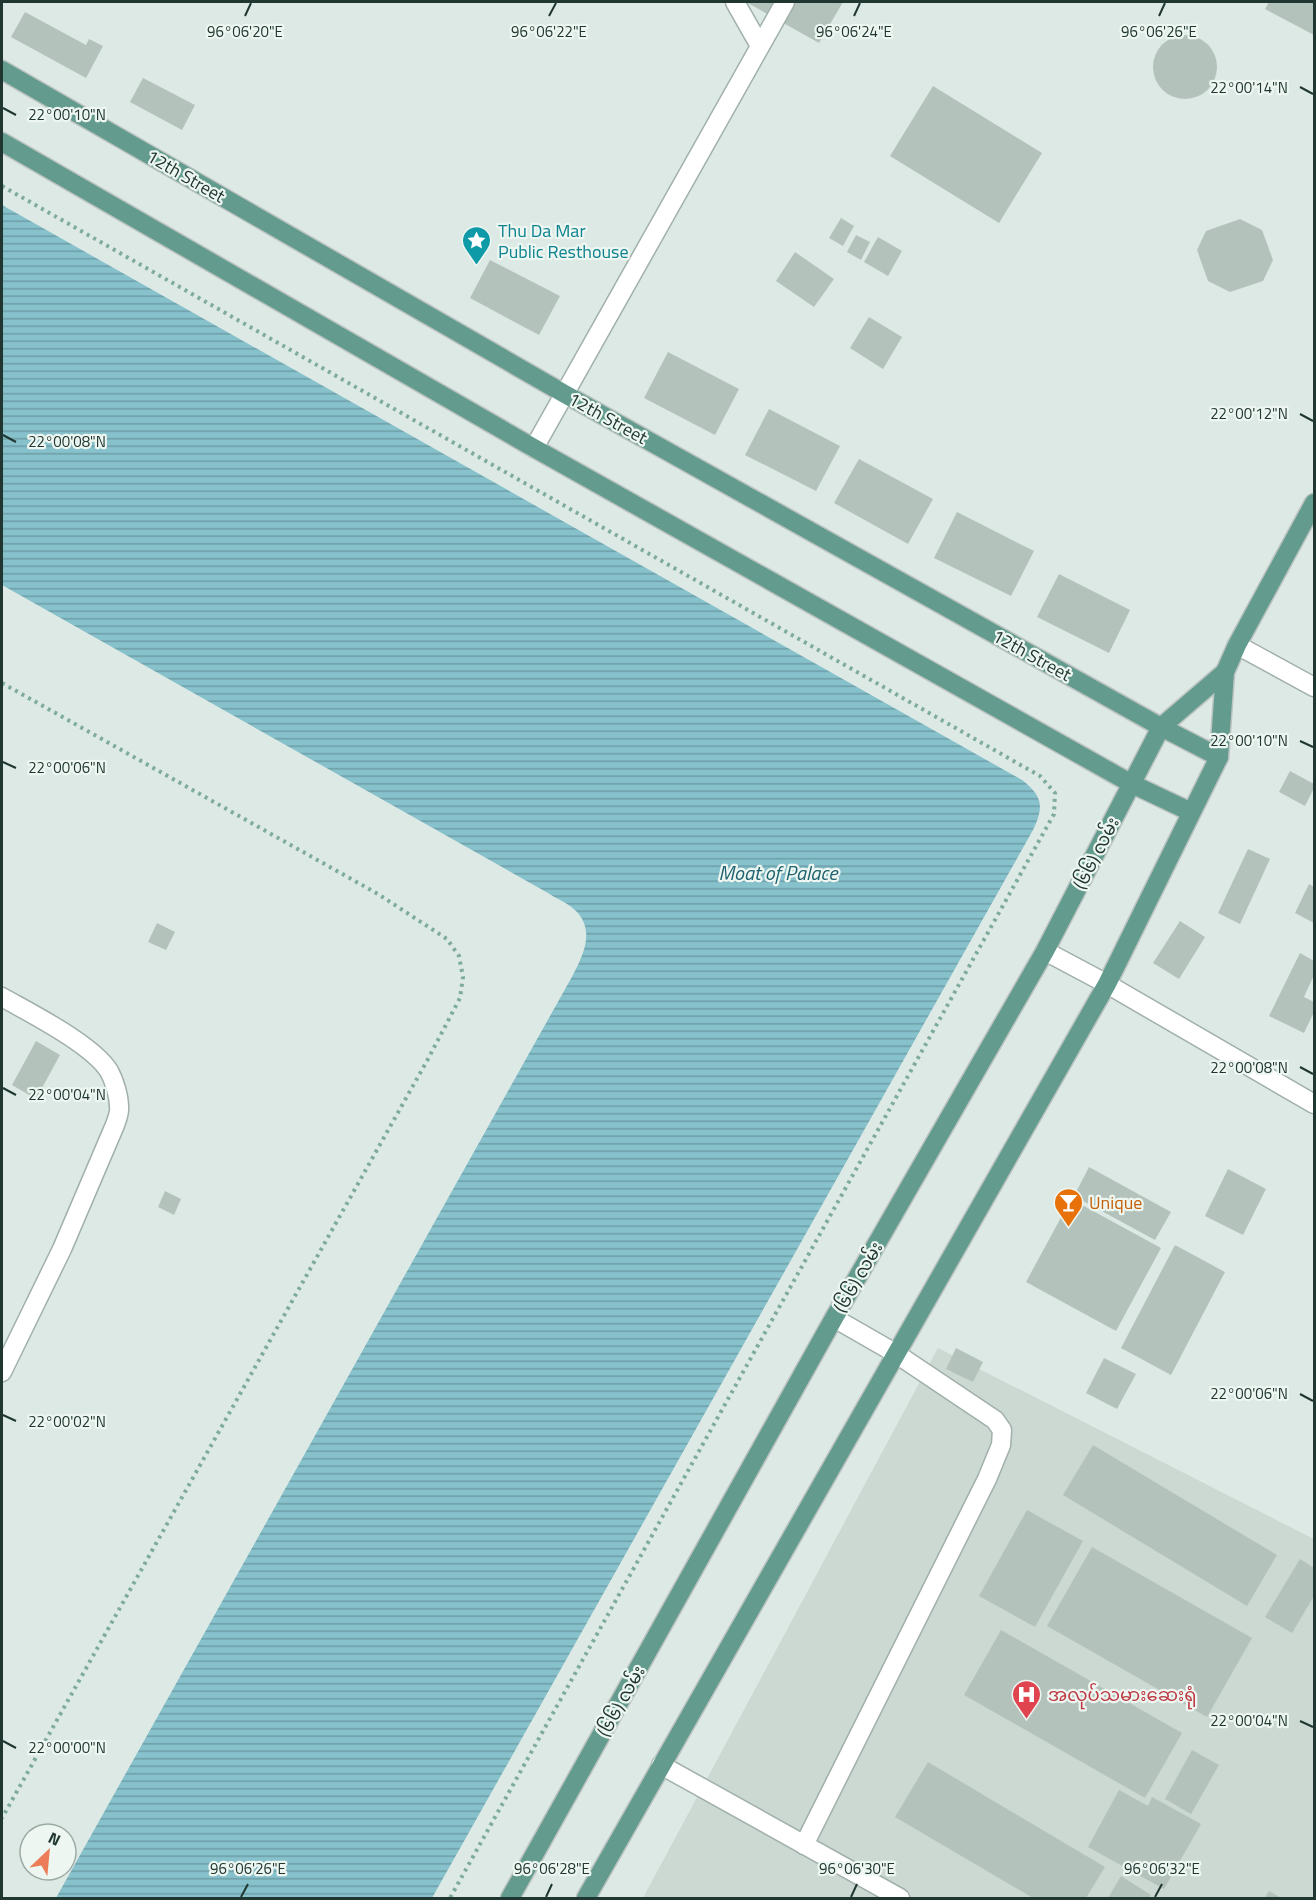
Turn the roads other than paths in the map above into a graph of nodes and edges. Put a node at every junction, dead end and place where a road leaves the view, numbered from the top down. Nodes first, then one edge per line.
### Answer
1 (735, 2) edge
2 (785, 2) edge
3 (760, 46) junction
4 (2, 70) edge
5 (2, 142) edge
6 (563, 393) junction
7 (534, 448) junction
8 (1314, 503) edge
9 (1237, 645) junction
10 (1225, 672) junction
11 (1314, 687) edge
12 (1161, 727) junction
13 (1219, 757) junction
14 (1132, 784) junction
15 (1191, 812) junction
16 (1046, 951) junction
17 (1107, 984) junction
18 (2, 997) edge
19 (1314, 1104) edge
20 (834, 1318) junction
21 (895, 1353) junction
22 (2, 1372) edge
23 (661, 1765) junction
24 (804, 1845) junction
25 (510, 1899) edge
26 (586, 1899) edge
27 (900, 1899) edge

1 - 3 street
2 - 3 street
3 - 6 street
4 - 6 main road, 12th Street
5 - 7 main road
6 - 7 street
6 - 12 main road, 12th Street
7 - 14 main road
8 - 9 main road, (၆၆) လမ်း
9 - 10 main road, (၆၆) လမ်း
9 - 11 street
10 - 12 main road, (၆၆) လမ်း
10 - 13 main road, (၆၆) လမ်း
12 - 13 main road, 12th Street
12 - 14 main road, (၆၆) လမ်း
13 - 15 main road, (၆၆) လမ်း
14 - 15 main road
14 - 16 main road, (၆၆) လမ်း
15 - 17 main road, (၆၆) လမ်း
16 - 17 street
16 - 20 main road, (၆၆) လမ်း
17 - 19 street
17 - 21 main road, (၆၆) လမ်း
18 - 22 street
20 - 21 street
20 - 25 main road, (၆၆) လမ်း
21 - 23 main road, (၆၆) လမ်း
21 - 24 street
23 - 24 street
23 - 26 main road, (၆၆) လမ်း
24 - 27 street

